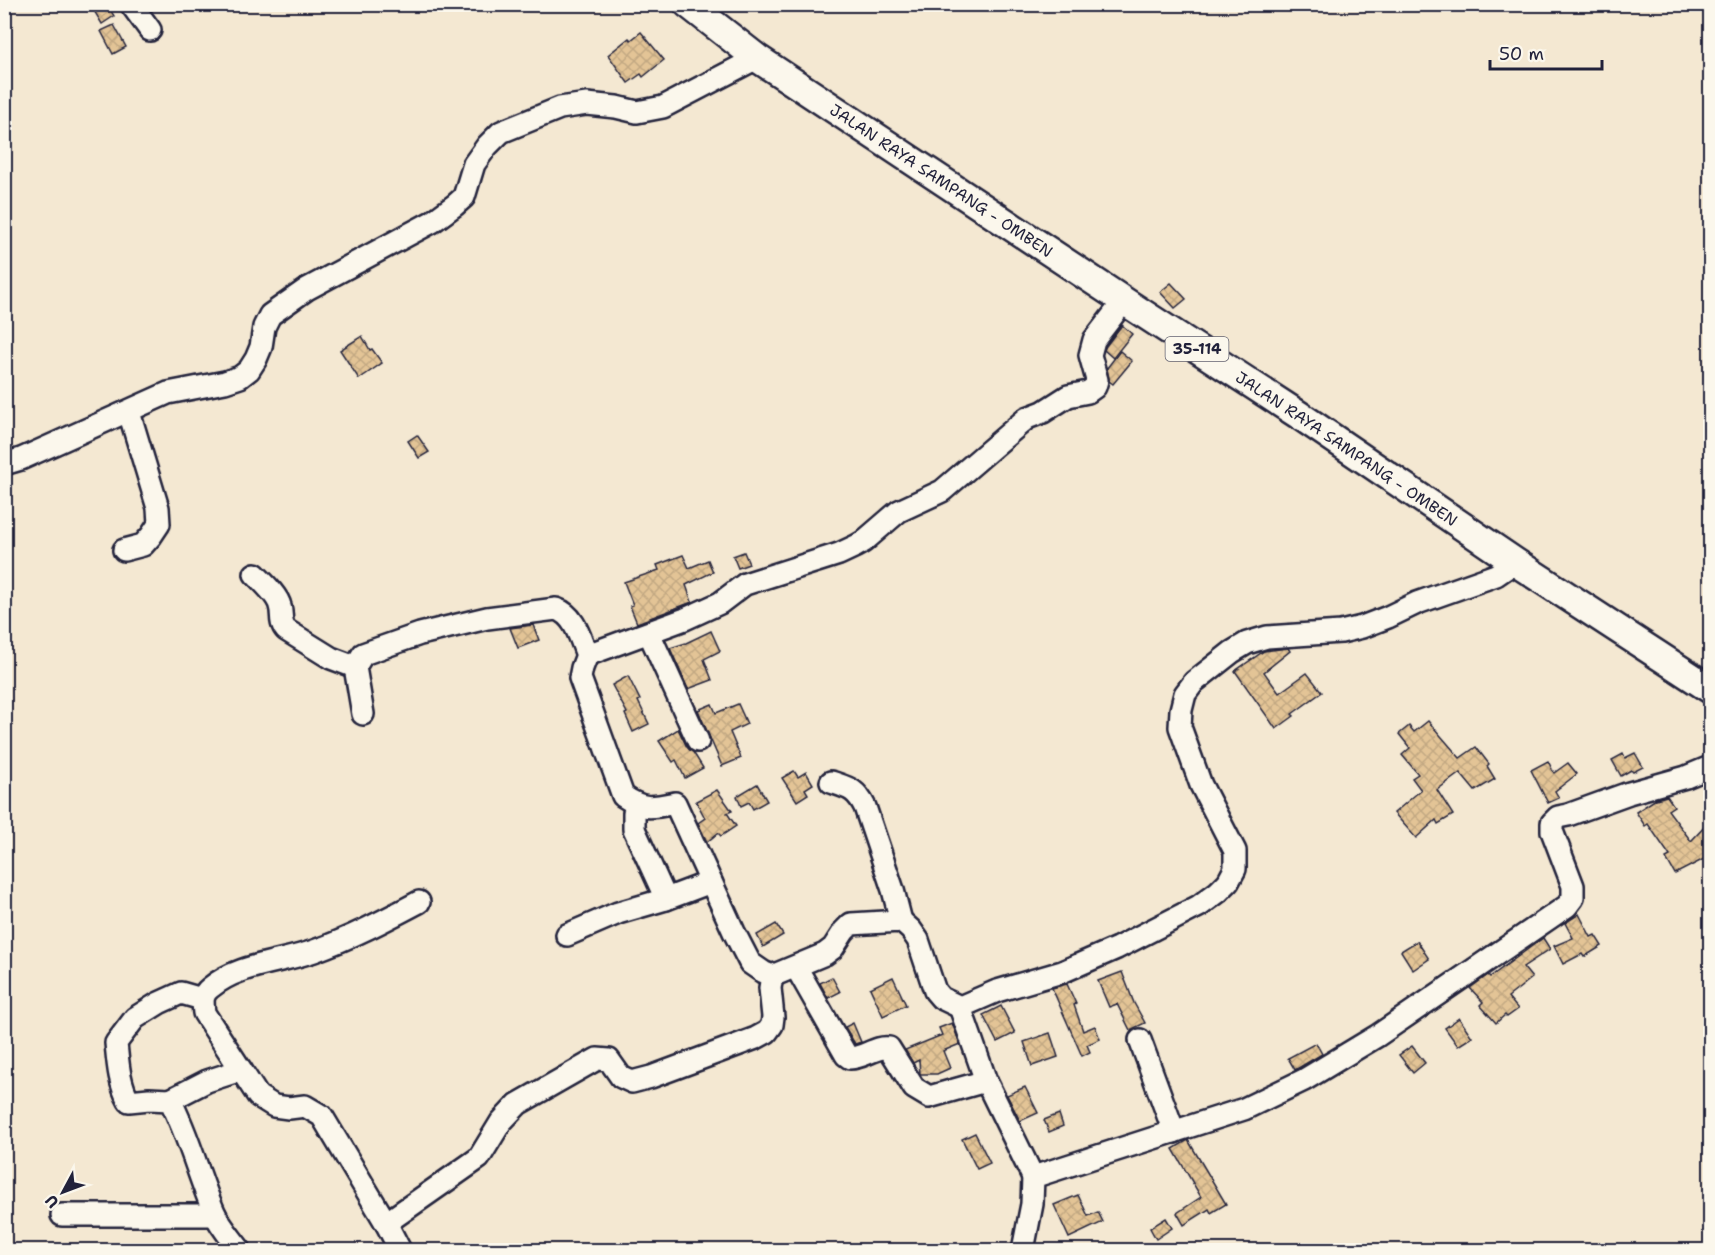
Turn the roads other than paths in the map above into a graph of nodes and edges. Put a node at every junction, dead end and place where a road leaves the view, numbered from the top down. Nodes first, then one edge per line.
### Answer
1 (131, 4) edge
2 (688, 4) edge
3 (150, 30) dead end
4 (757, 58) junction
5 (1124, 301) junction
6 (129, 412) junction
7 (4, 464) edge
8 (124, 550) dead end
9 (1515, 562) junction
10 (255, 574) dead end
11 (649, 633) junction
12 (587, 655) junction
13 (355, 667) junction
14 (1710, 689) edge
15 (363, 714) dead end
16 (698, 741) dead end
17 (1710, 767) edge
18 (831, 782) dead end
19 (636, 805) junction
20 (711, 882) junction
21 (666, 899) junction
22 (419, 902) dead end
23 (901, 921) junction
24 (567, 935) dead end
25 (796, 966) junction
26 (772, 976) junction
27 (202, 999) junction
28 (960, 1007) junction
29 (1140, 1040) dead end
30 (241, 1070) junction
31 (986, 1081) junction
32 (170, 1100) junction
33 (1174, 1132) junction
34 (1033, 1177) junction
35 (62, 1215) dead end
36 (215, 1215) junction
37 (386, 1223) junction
38 (240, 1251) edge
39 (400, 1251) edge
40 (1023, 1251) edge

1 - 3 street
2 - 4 main road, JALAN RAYA SAMPANG - OMBEN / 35-114
4 - 5 main road, JALAN RAYA SAMPANG - OMBEN / 35-114
4 - 6 street
5 - 9 main road, JALAN RAYA SAMPANG - OMBEN / 35-114
5 - 11 street
6 - 7 street
6 - 8 street
9 - 14 main road, JALAN RAYA SAMPANG - OMBEN / 35-114
9 - 28 street
10 - 13 street
11 - 12 street
11 - 16 street
12 - 13 street
12 - 19 street
13 - 15 street
17 - 33 street
18 - 23 street
19 - 20 street
19 - 21 street
20 - 21 street
20 - 26 street
21 - 24 street
22 - 27 street
23 - 25 street
23 - 28 street
25 - 26 street
25 - 31 street
26 - 37 street
27 - 30 street
27 - 32 street
28 - 31 street
29 - 33 street
30 - 32 street
30 - 37 street
31 - 34 street
32 - 36 street
33 - 34 street
34 - 40 street
35 - 36 street
36 - 38 street
37 - 39 street

